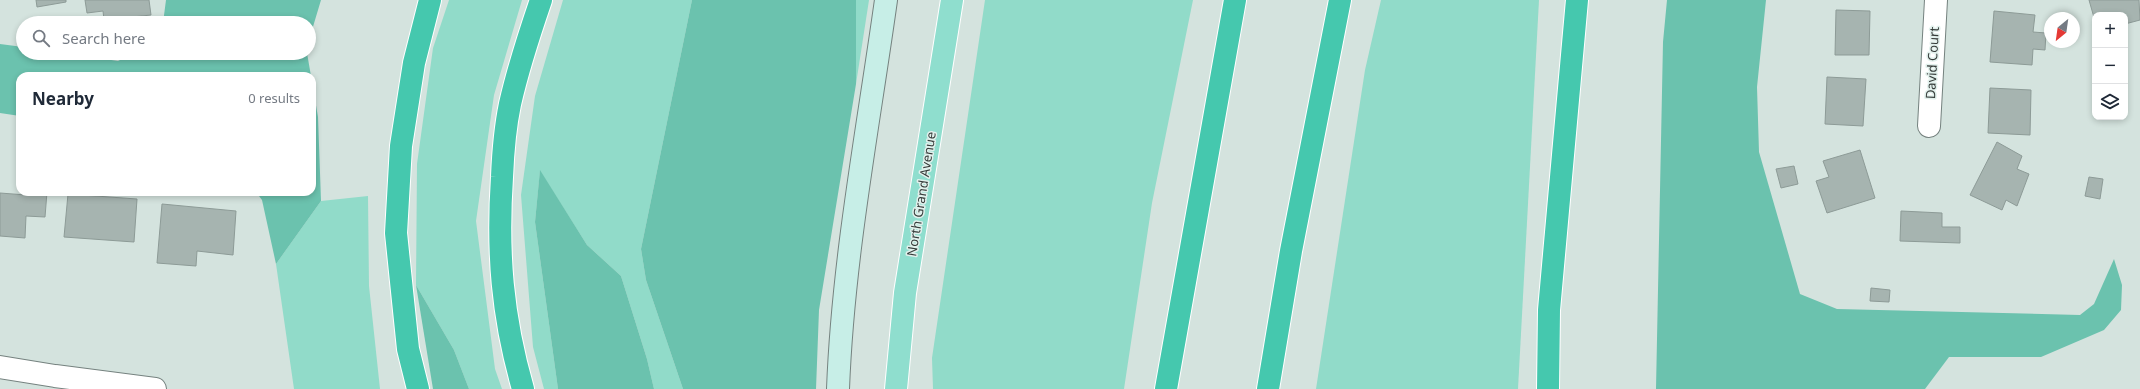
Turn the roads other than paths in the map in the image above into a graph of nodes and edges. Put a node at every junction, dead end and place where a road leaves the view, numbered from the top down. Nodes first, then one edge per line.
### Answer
1 (430, 0) edge
2 (541, 0) edge
3 (886, 0) edge
4 (952, 0) edge
5 (1235, 0) edge
6 (1340, 0) edge
7 (1578, 0) edge
8 (1936, 0) edge
9 (1929, 126) dead end
10 (0, 367) edge
11 (155, 389) edge
12 (418, 389) edge
13 (523, 389) edge
14 (838, 389) edge
15 (896, 389) edge
16 (1166, 389) edge
17 (1268, 389) edge
18 (1548, 389) edge

1 - 12 highway
2 - 13 highway
3 - 14 main road
4 - 15 main road, North Grand Avenue
5 - 16 highway
6 - 17 highway
7 - 18 highway
8 - 9 street, David Court
10 - 11 street

